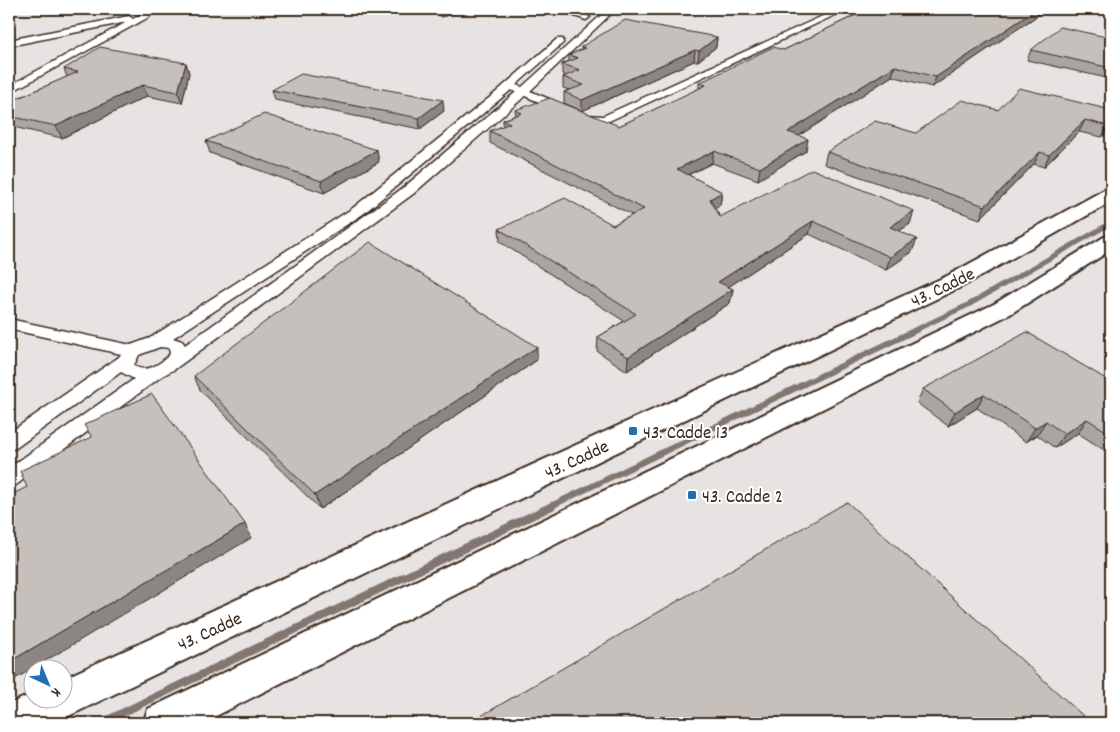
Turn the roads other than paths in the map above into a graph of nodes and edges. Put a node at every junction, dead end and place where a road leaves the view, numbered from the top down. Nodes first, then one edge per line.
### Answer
1 (458, 9) edge
2 (559, 9) edge
3 (612, 9) edge
4 (844, 9) edge
5 (150, 12) edge
6 (591, 13) edge
7 (442, 14) dead end
8 (9, 43) edge
9 (510, 86) junction
10 (9, 90) edge
11 (524, 91) junction
12 (1111, 194) edge
13 (1111, 241) edge
14 (9, 324) edge
15 (156, 342) junction
16 (129, 356) junction
17 (177, 359) junction
18 (156, 372) junction
19 (9, 443) edge
20 (9, 478) edge
21 (72, 694) edge
22 (39, 710) edge
23 (11, 723) edge
24 (162, 723) edge

1 - 7 street
2 - 6 street
3 - 11 street
4 - 11 street
5 - 8 street
5 - 10 street
6 - 9 street
9 - 11 street
9 - 15 street
11 - 17 street
12 - 21 main road, 43. Cadde
13 - 24 main road
14 - 16 street
15 - 16 street
15 - 17 street
16 - 18 street
16 - 19 street
17 - 18 street
18 - 20 street
22 - 23 main road, 43. Cadde

